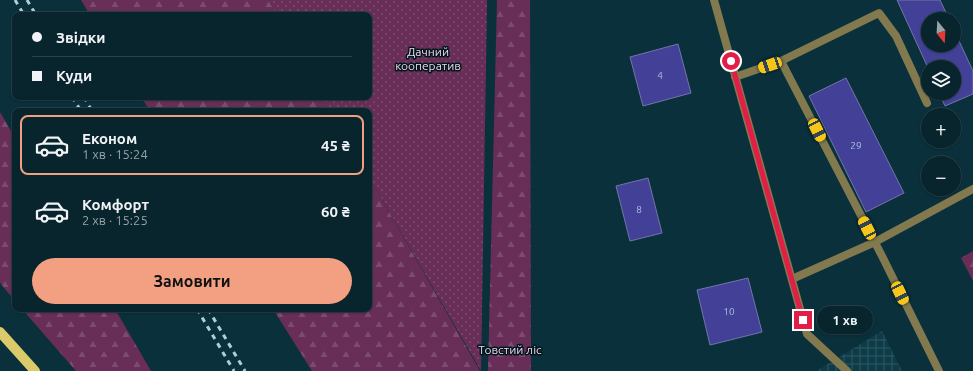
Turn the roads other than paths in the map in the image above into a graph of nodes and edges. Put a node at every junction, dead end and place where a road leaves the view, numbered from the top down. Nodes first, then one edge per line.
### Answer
1 (714, 0) edge
2 (781, 61) junction
3 (735, 77) junction
4 (927, 103) dead end
5 (973, 189) edge
6 (874, 242) junction
7 (792, 279) junction
8 (0, 332) edge
9 (35, 371) edge
10 (847, 371) edge
11 (939, 371) edge

1 - 3 lane
2 - 3 lane
2 - 4 lane
2 - 6 lane
3 - 7 lane
5 - 6 lane
6 - 7 lane
6 - 11 lane
7 - 10 lane
8 - 9 main road

